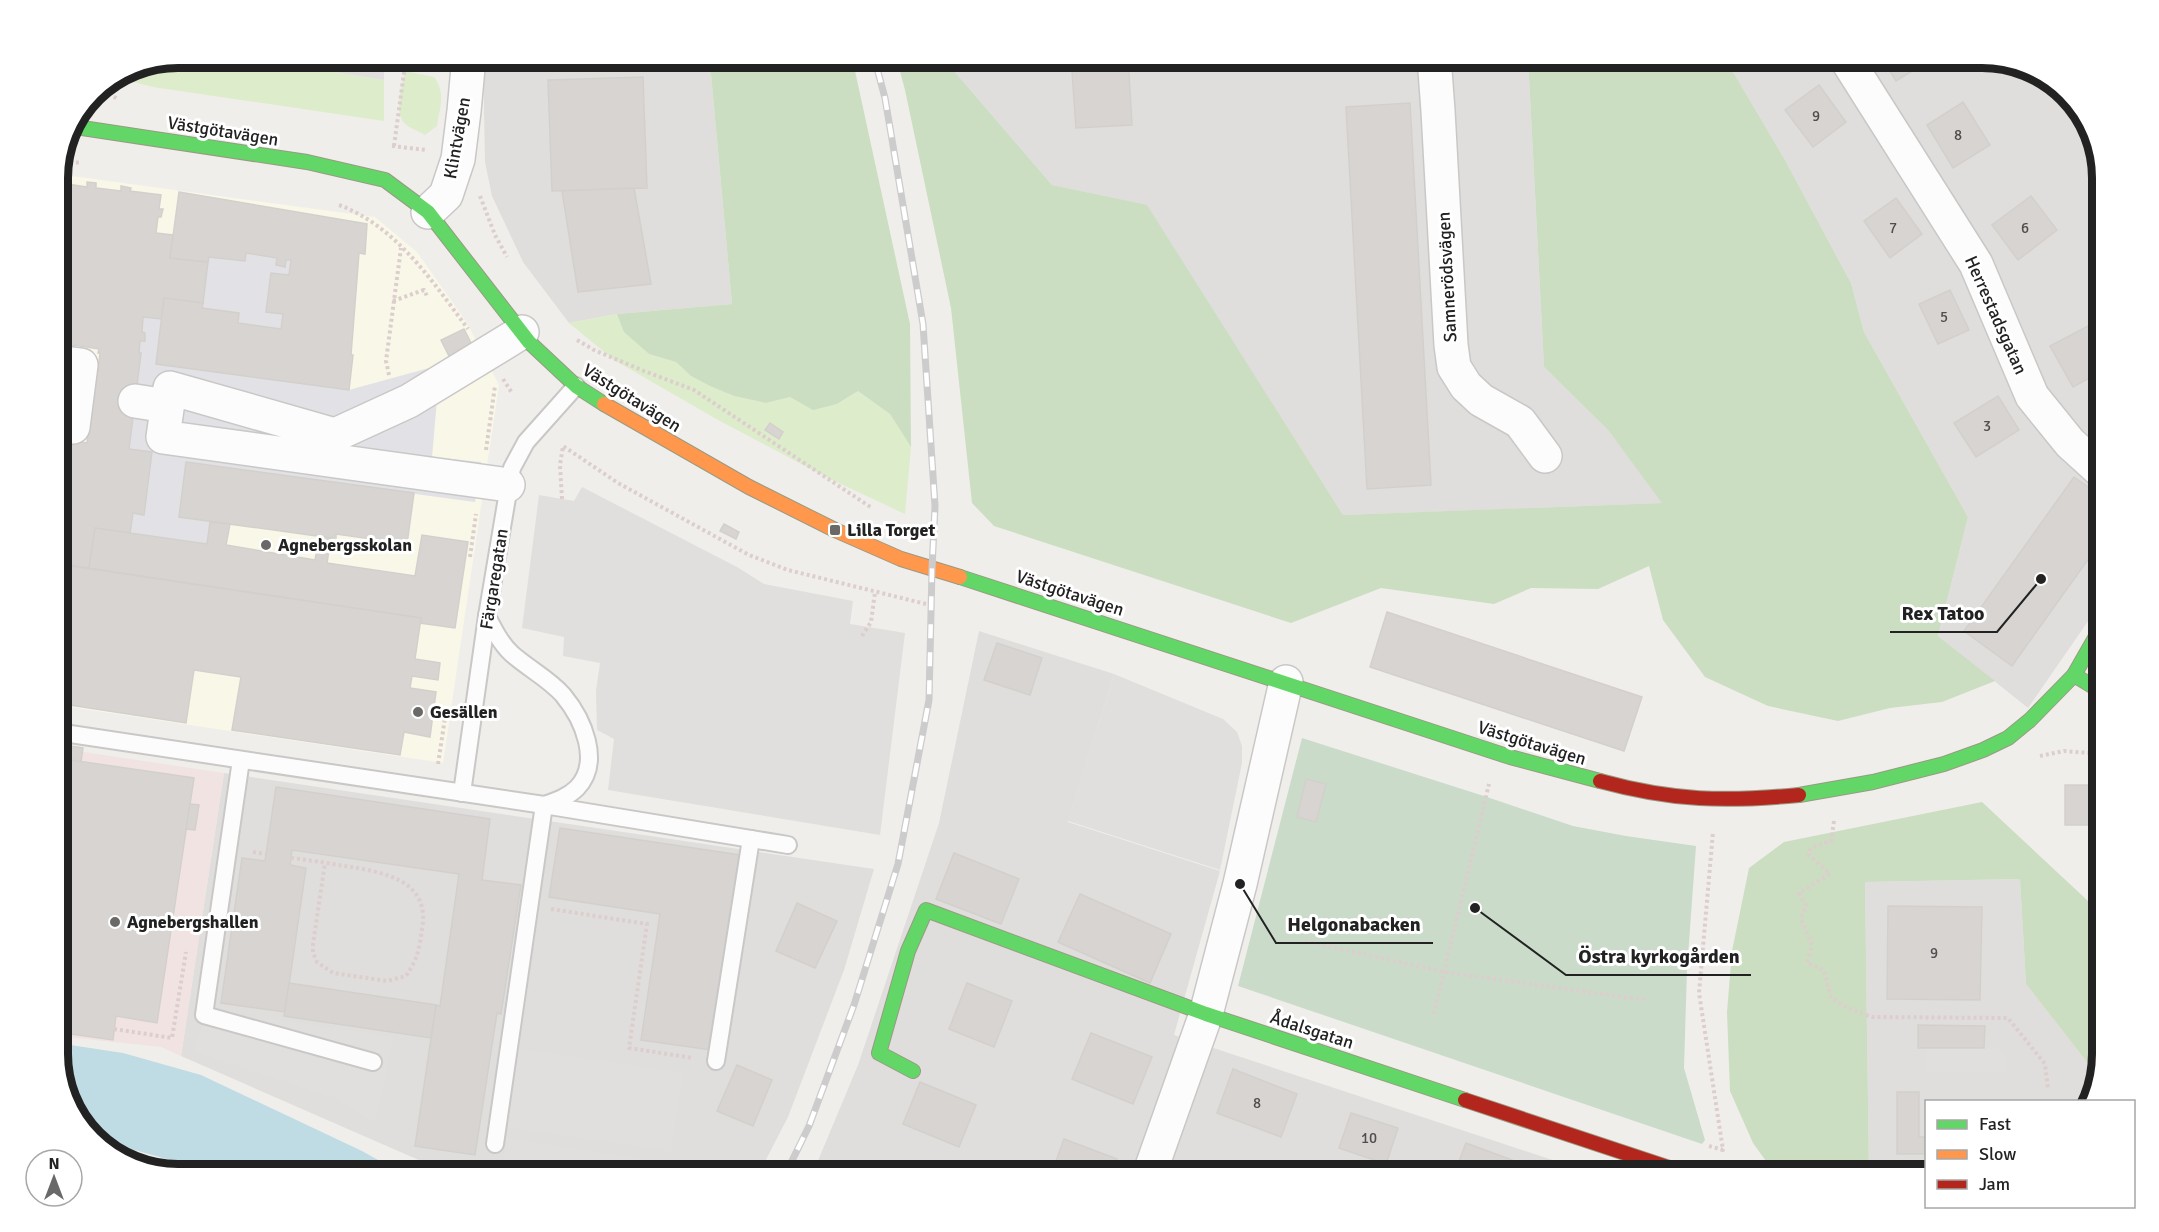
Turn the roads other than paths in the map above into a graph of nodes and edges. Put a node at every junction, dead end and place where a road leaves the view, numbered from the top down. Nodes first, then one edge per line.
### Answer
1 (468, 68) edge
2 (1435, 68) edge
3 (1852, 68) edge
4 (79, 128) edge
5 (428, 212) junction
6 (522, 332) junction
7 (68, 363) edge
8 (576, 386) junction
9 (135, 401) dead end
10 (167, 406) junction
11 (68, 426) edge
12 (333, 447) junction
13 (1545, 456) dead end
14 (2091, 462) edge
15 (508, 485) junction
16 (487, 616) junction
17 (2092, 644) edge
18 (2074, 675) junction
19 (1286, 682) junction
20 (2092, 686) edge
21 (68, 734) edge
22 (241, 760) junction
23 (462, 793) junction
24 (544, 806) junction
25 (751, 839) junction
26 (788, 845) dead end
27 (1206, 1014) junction
28 (716, 1061) road end
29 (373, 1062) dead end
30 (913, 1071) dead end
31 (495, 1144) dead end
32 (1153, 1164) edge
33 (1658, 1164) edge

1 - 5 street, Klintvägen
2 - 13 street, Samnerödsvägen
3 - 14 street, Herrestadsgatan
4 - 5 street, Västgötavägen
5 - 6 street, Västgötavägen
6 - 8 street, Västgötavägen
6 - 12 street
7 - 11 street
8 - 15 lane, Färgaregatan
8 - 19 street, Västgötavägen
9 - 10 street
10 - 12 street
10 - 12 street
12 - 15 street
15 - 16 lane, Färgaregatan
16 - 23 lane, Färgaregatan
16 - 24 lane
17 - 18 street, Västgötavägen
18 - 19 street, Västgötavägen
18 - 20 street
19 - 27 street
21 - 22 lane
22 - 23 lane
22 - 29 lane
23 - 24 lane
24 - 25 lane
24 - 31 lane
25 - 26 lane
25 - 28 lane
27 - 30 street, Ådalsgatan
27 - 32 street
27 - 33 street, Ådalsgatan

